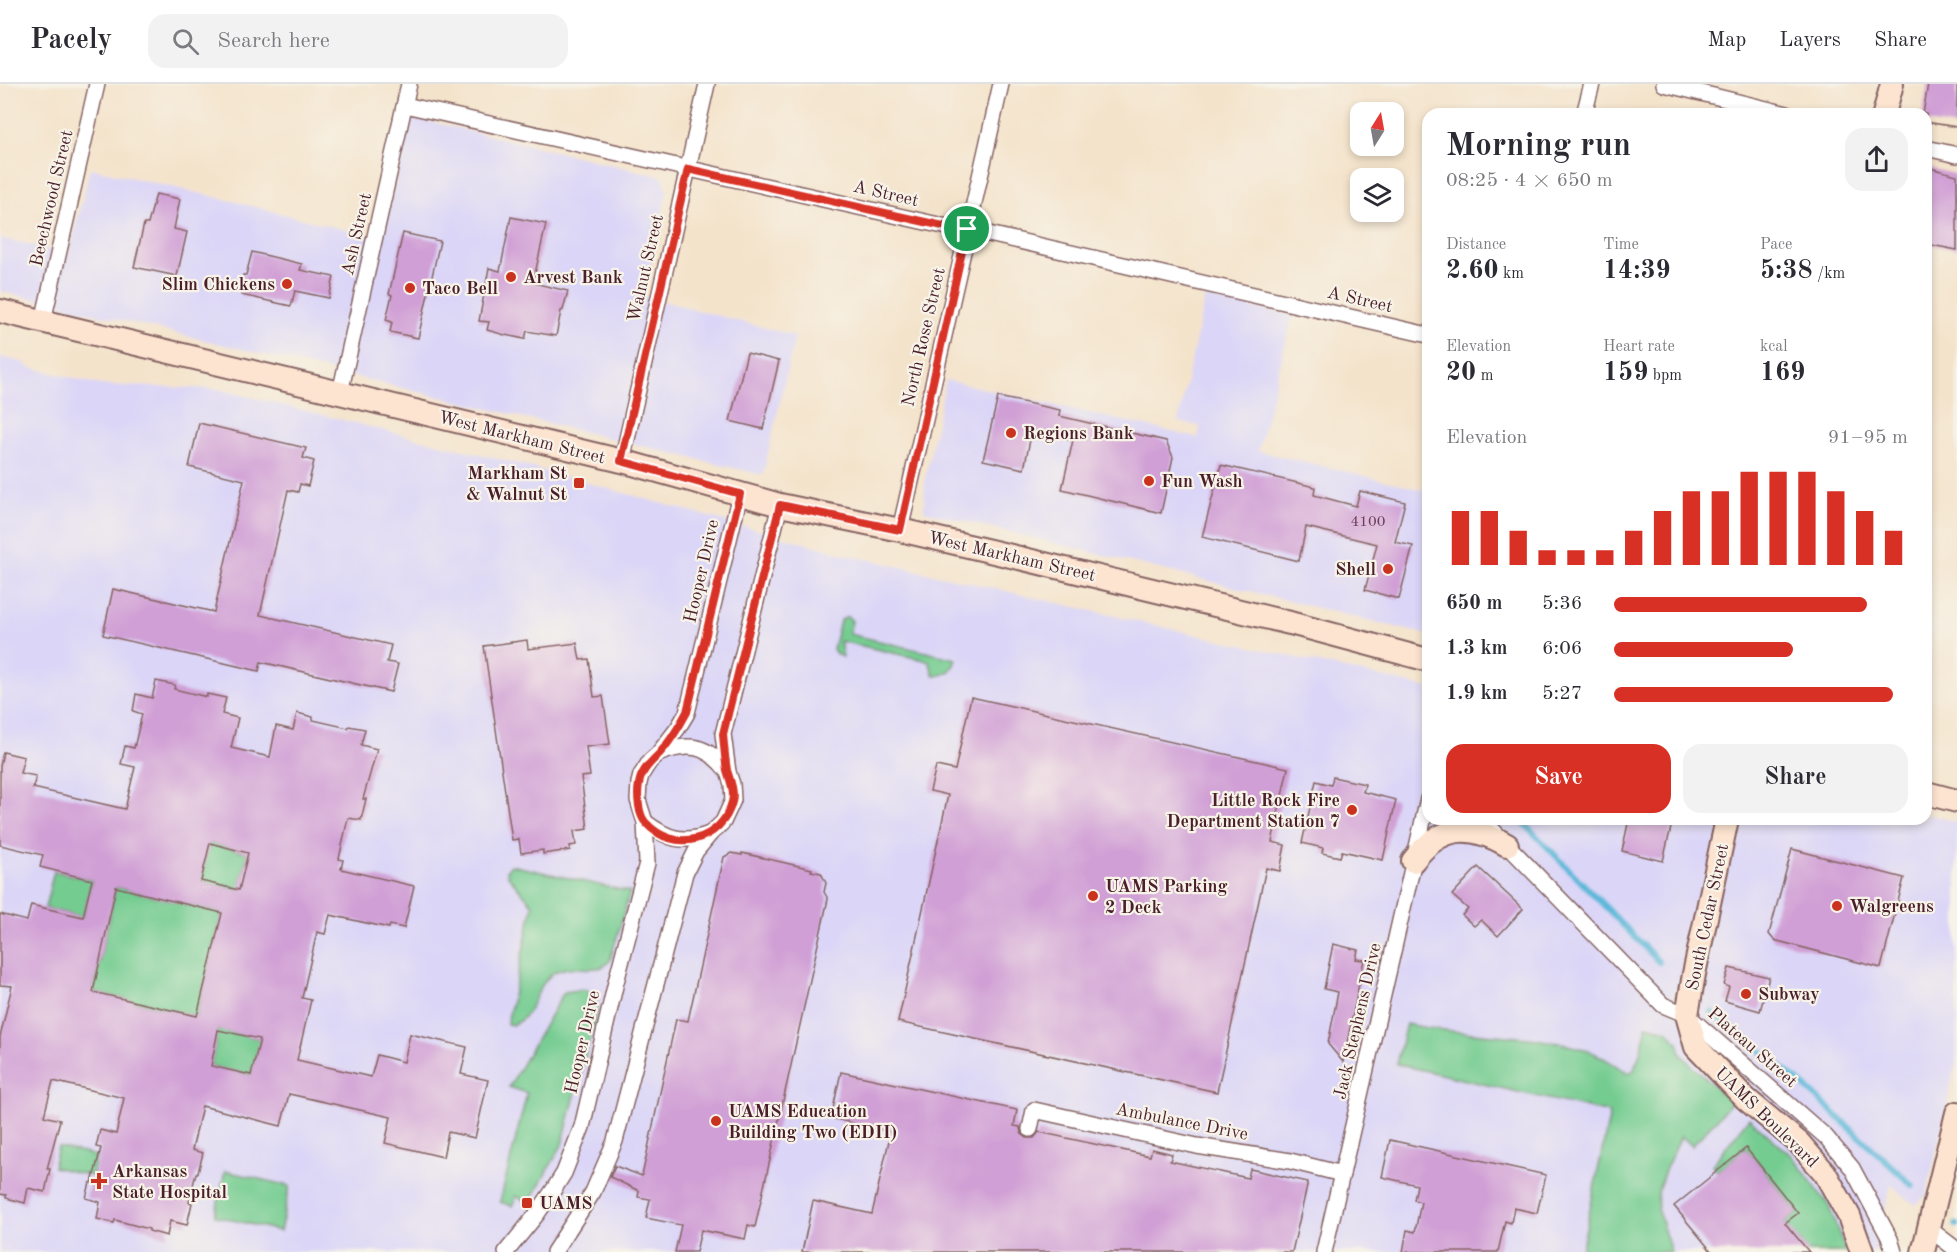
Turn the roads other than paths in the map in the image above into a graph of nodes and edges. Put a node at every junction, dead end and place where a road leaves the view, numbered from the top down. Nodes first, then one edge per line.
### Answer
1 (97, 84) edge
2 (410, 84) edge
3 (707, 84) edge
4 (1000, 84) edge
5 (1592, 84) edge
6 (1664, 84) edge
7 (1892, 84) edge
8 (405, 105) junction
9 (1586, 108) edge
10 (1762, 108) edge
11 (1886, 108) edge
12 (1932, 149) edge
13 (1957, 155) edge
14 (688, 169) junction
15 (967, 229) junction
16 (0, 311) edge
17 (43, 321) junction
18 (1422, 334) edge
19 (340, 393) junction
20 (621, 461) junction
21 (740, 494) junction
22 (780, 505) junction
23 (900, 530) junction
24 (1422, 658) edge
25 (658, 754) junction
26 (728, 772) junction
27 (1932, 795) edge
28 (1957, 801) edge
29 (645, 822) junction
30 (1422, 824) edge
31 (1488, 825) edge
32 (1726, 825) edge
33 (710, 834) junction
34 (1507, 845) junction
35 (1413, 861) junction
36 (1687, 1015) junction
37 (1957, 1113) edge
38 (1030, 1129) dead end
39 (1342, 1174) junction
40 (1928, 1228) junction
41 (1957, 1250) edge
42 (506, 1252) edge
43 (554, 1252) edge
44 (1324, 1252) edge
45 (1862, 1252) edge
46 (1894, 1252) edge
47 (1923, 1252) edge

1 - 17 street, Beechwood Street
2 - 8 street, Ash Street
3 - 14 street, Walnut Street
4 - 15 street, North Rose Street
5 - 9 street
6 - 10 street
7 - 11 main road
8 - 14 street, A Street
8 - 19 street, Ash Street
12 - 13 street
14 - 15 street, A Street
14 - 20 street, Walnut Street
15 - 18 street, A Street
15 - 23 street, North Rose Street
16 - 17 main road, West Markham Street
17 - 19 main road, West Markham Street
19 - 20 main road, West Markham Street
20 - 21 main road, West Markham Street
21 - 22 main road, West Markham Street
21 - 25 street, Hooper Drive
22 - 23 main road, West Markham Street
22 - 26 street
23 - 24 main road, West Markham Street
25 - 26 street
25 - 29 street, Hooper Drive
26 - 33 street
27 - 28 main road
29 - 33 street
29 - 42 street, Hooper Drive
30 - 35 street, Jack Stephens Drive
31 - 34 street, Plateau Street
32 - 36 main road, South Cedar Street
33 - 43 street
34 - 35 main road
34 - 36 street, Plateau Street
35 - 39 street, Jack Stephens Drive
36 - 45 main road, UAMS Boulevard
36 - 46 street, Plateau Street
37 - 40 main road
38 - 39 street, Ambulance Drive
39 - 44 street, Jack Stephens Drive
40 - 41 street
40 - 47 main road

